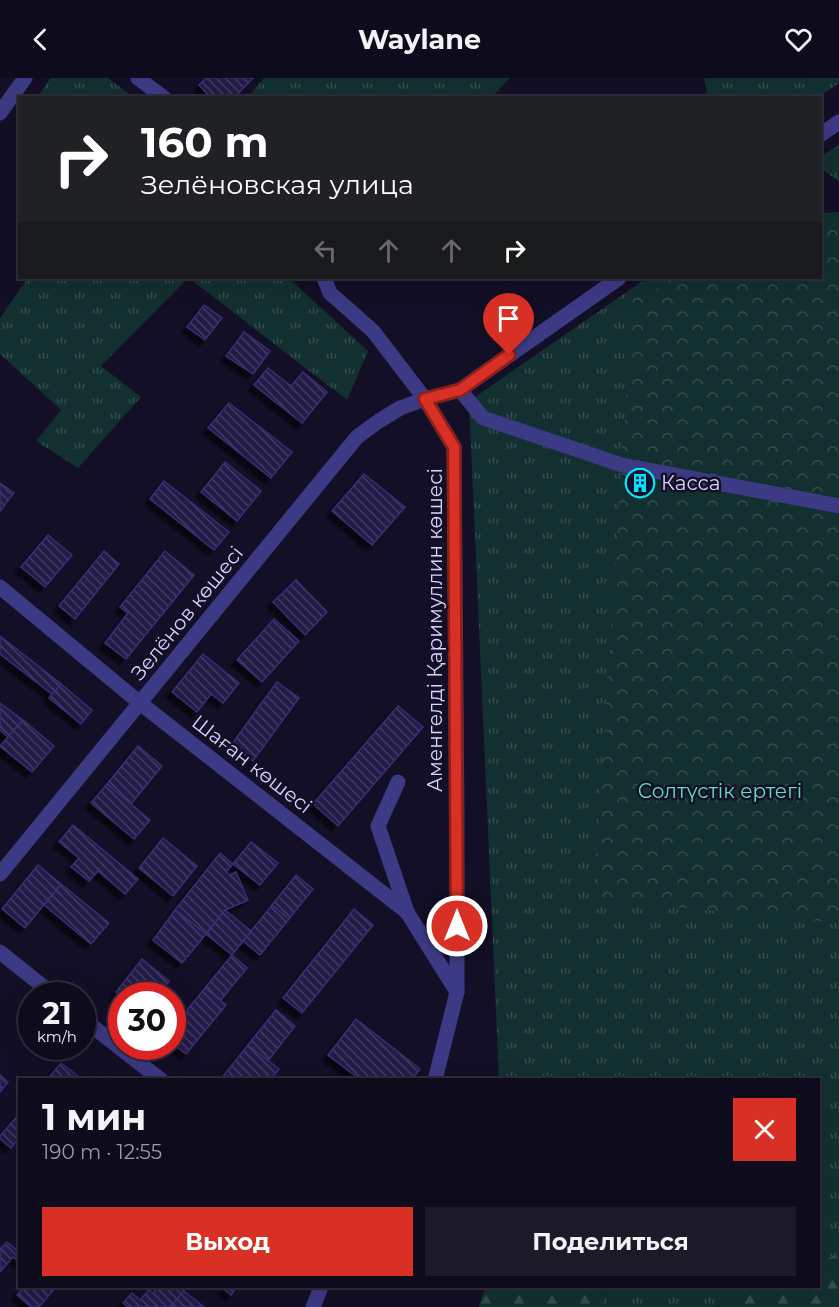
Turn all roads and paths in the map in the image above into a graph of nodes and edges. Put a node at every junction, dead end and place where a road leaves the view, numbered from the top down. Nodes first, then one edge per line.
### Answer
1 (138, 78) edge
2 (18, 80) edge
3 (161, 96) edge
4 (0, 113) edge
5 (839, 122) edge
6 (822, 134) edge
7 (324, 279) edge
8 (618, 279) edge
9 (460, 390) junction
10 (425, 399) junction
11 (839, 506) edge
12 (0, 587) edge
13 (140, 703) junction
14 (398, 782) dead end
15 (0, 874) edge
16 (407, 912) junction
17 (0, 952) edge
18 (38, 982) edge
19 (457, 992) junction
20 (96, 1029) edge
21 (157, 1078) edge
22 (436, 1078) edge
23 (321, 1288) edge
24 (313, 1307) edge

1 - 3 street
2 - 4 street
5 - 6 street
7 - 10 street, Аменгелді Қаримуллин көшесі
8 - 9 street
9 - 10 street, Зелёнов көшесі
9 - 11 street
10 - 13 street, Зелёнов көшесі
10 - 19 street, Аменгелді Қаримуллин көшесі
12 - 13 street, Шаған көшесі
13 - 15 street, Зелёнов көшесі
13 - 16 street, Шаған көшесі
14 - 16 street
16 - 19 street, Шаған көшесі
17 - 18 street
19 - 22 street, Аменгелді Қаримуллин көшесі
20 - 21 street
23 - 24 street

